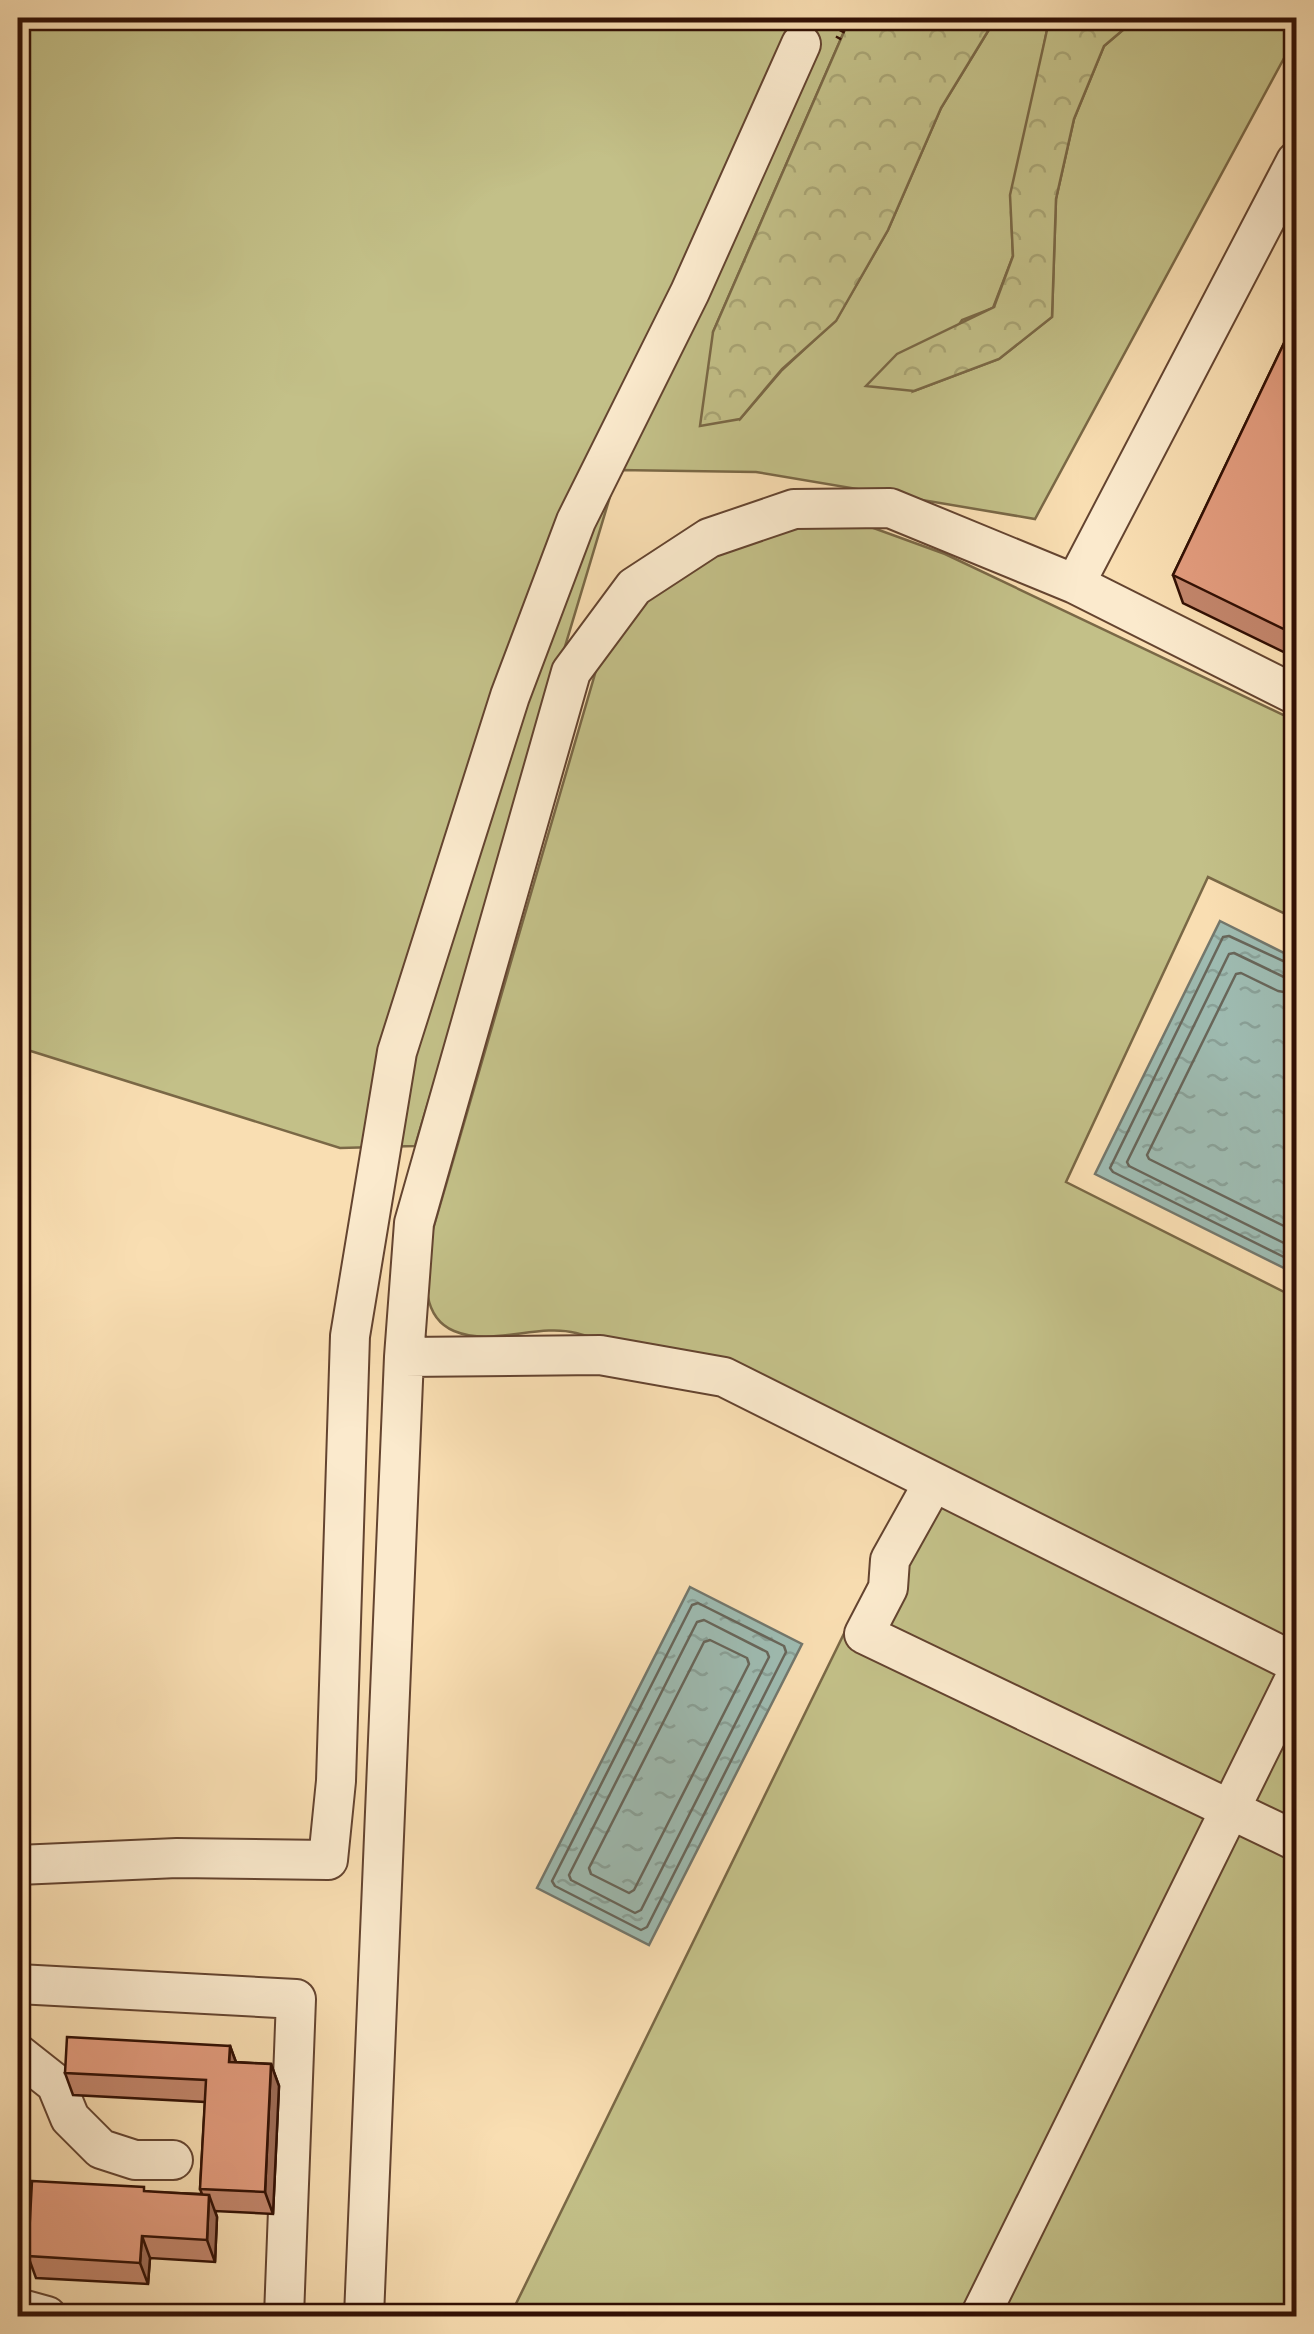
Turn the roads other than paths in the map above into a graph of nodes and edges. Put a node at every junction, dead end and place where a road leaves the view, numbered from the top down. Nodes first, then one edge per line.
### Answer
1 (816, 48) road end
2 (1296, 161) edge
3 (1075, 584) junction
4 (1296, 695) edge
5 (404, 1357) junction
6 (933, 1483) junction
7 (1296, 1663) edge
8 (1296, 1676) edge
9 (1231, 1810) junction
10 (1296, 1841) edge
11 (18, 1865) edge
12 (18, 1984) edge
13 (18, 2054) edge
14 (172, 2160) dead end
15 (18, 2308) edge
16 (48, 2316) edge
17 (284, 2316) edge
18 (364, 2316) edge
19 (980, 2316) edge

1 - 11 lane
2 - 3 lane
3 - 4 lane
3 - 5 lane
5 - 6 lane
5 - 18 lane
6 - 7 lane
6 - 9 lane
8 - 9 lane
9 - 10 lane
9 - 19 lane
12 - 17 lane
13 - 14 lane
15 - 16 lane

